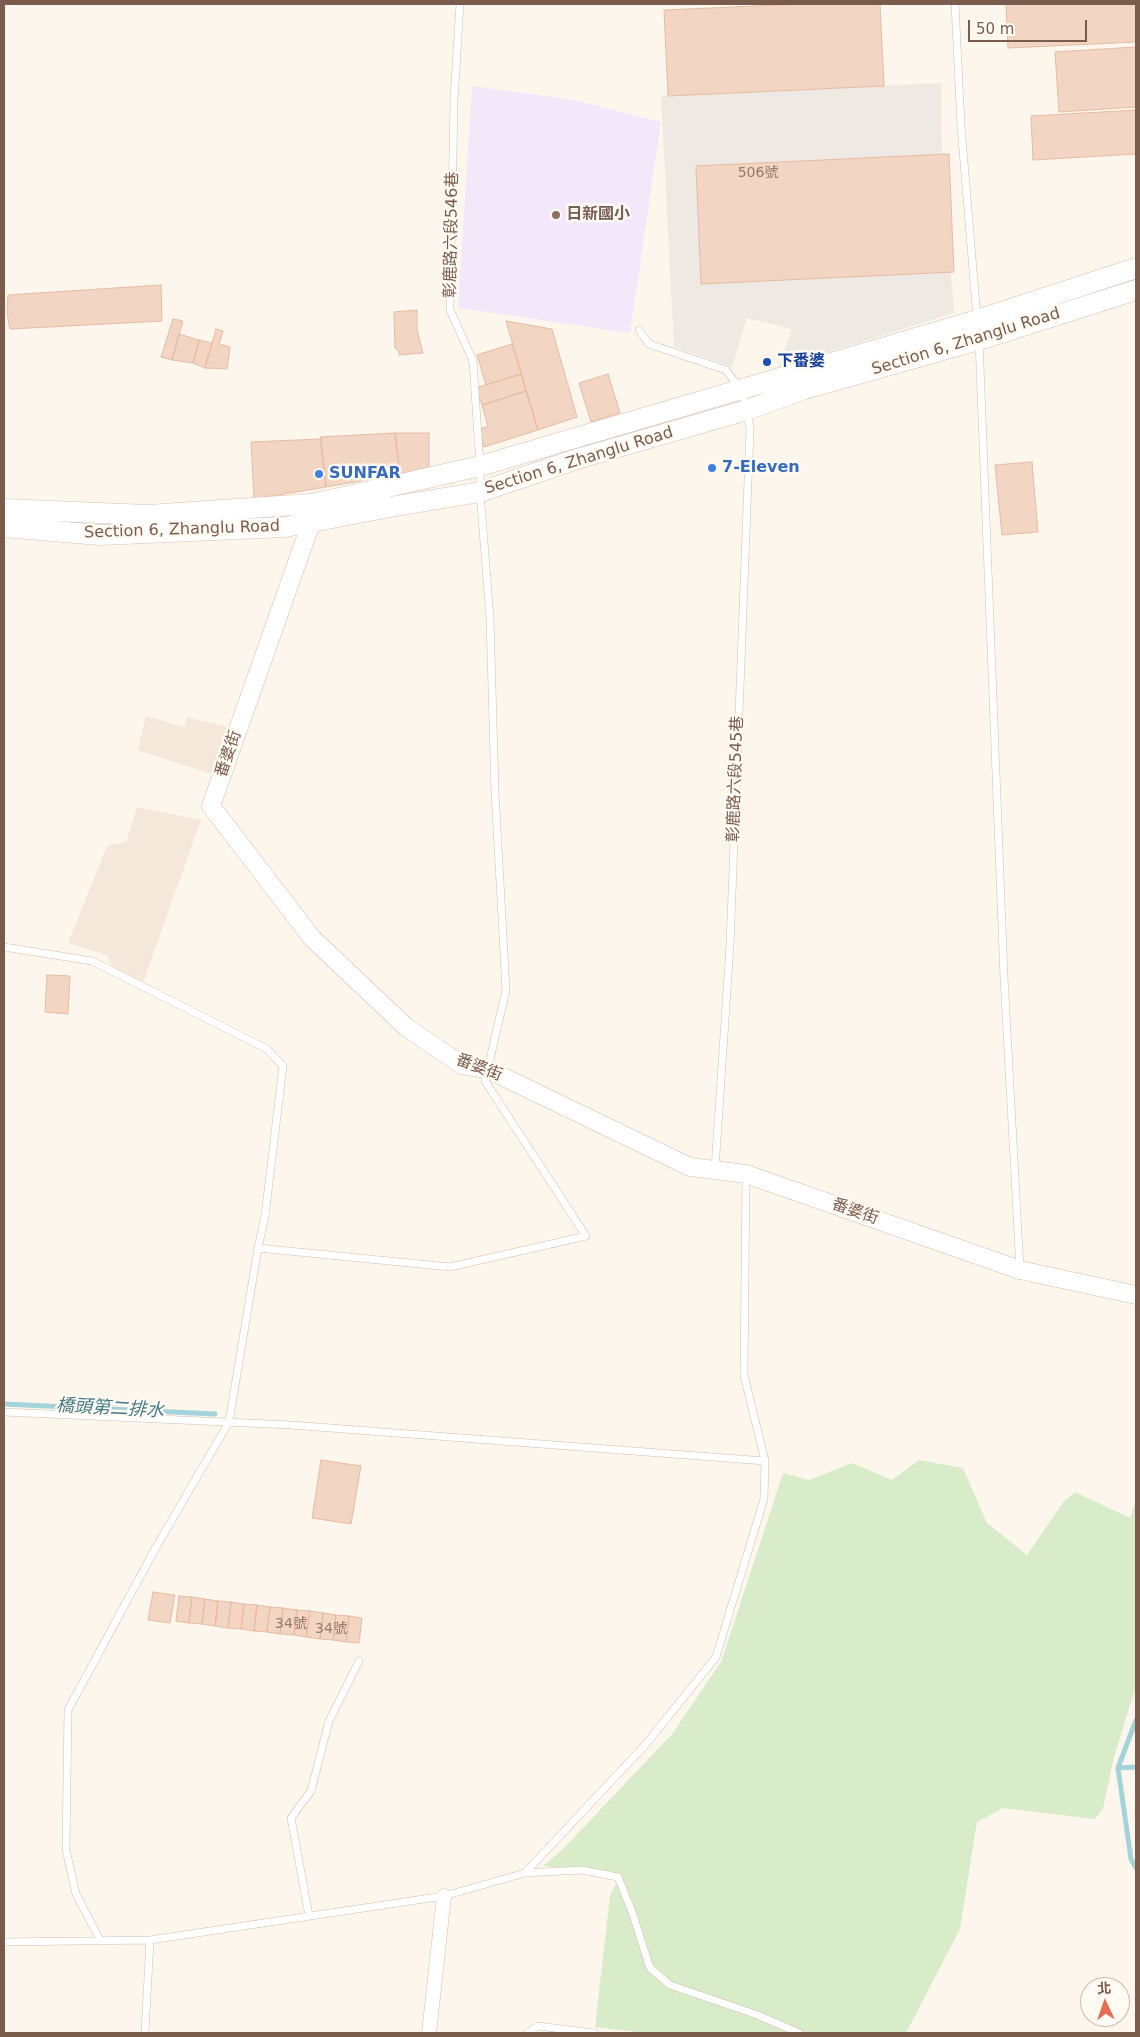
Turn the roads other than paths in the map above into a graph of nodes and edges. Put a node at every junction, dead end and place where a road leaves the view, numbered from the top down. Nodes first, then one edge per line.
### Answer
1 (460, 4) edge
2 (955, 4) edge
3 (1136, 268) edge
4 (1136, 290) edge
5 (639, 330) dead end
6 (978, 330) junction
7 (741, 390) junction
8 (748, 410) junction
9 (480, 466) junction
10 (480, 492) junction
11 (4, 509) edge
12 (310, 514) junction
13 (4, 527) edge
14 (4, 947) edge
15 (487, 1070) junction
16 (715, 1170) junction
17 (746, 1174) junction
18 (258, 1248) junction
19 (1020, 1270) junction
20 (1136, 1295) edge
21 (4, 1412) edge
22 (229, 1422) junction
23 (765, 1461) junction
24 (359, 1661) dead end
25 (525, 1873) junction
26 (444, 1896) junction
27 (309, 1916) junction
28 (100, 1940) junction
29 (150, 1940) junction
30 (4, 1942) edge
31 (145, 2033) edge
32 (429, 2033) edge
33 (527, 2033) edge
34 (594, 2033) edge
35 (799, 2033) edge

1 - 9 lane, 彰鹿路六段546巷
2 - 6 lane
3 - 6 main road, Section 6, Zhanglu Road
4 - 6 main road, Section 6, Zhanglu Road
5 - 7 lane, 彰鹿路六段545巷
6 - 7 main road, Section 6, Zhanglu Road
6 - 8 main road, Section 6, Zhanglu Road
6 - 19 lane
7 - 8 lane, 彰鹿路六段545巷
7 - 9 main road, Section 6, Zhanglu Road
8 - 10 main road, Section 6, Zhanglu Road
8 - 16 lane, 彰鹿路六段545巷
9 - 10 lane, 彰鹿路六段546巷
9 - 12 main road, Section 6, Zhanglu Road
10 - 12 main road, Section 6, Zhanglu Road
10 - 15 lane, 彰鹿路六段546巷
11 - 12 main road, Section 6, Zhanglu Road
12 - 13 main road, Section 6, Zhanglu Road
12 - 15 street, 番婆街
14 - 18 lane
15 - 16 street, 番婆街
15 - 18 lane
16 - 17 street, 番婆街
17 - 19 street, 番婆街
17 - 23 lane
18 - 22 lane
19 - 20 street, 番婆街
21 - 22 lane
22 - 23 lane
22 - 28 lane
23 - 25 lane
24 - 27 lane
25 - 26 lane
25 - 35 lane
26 - 27 lane
26 - 32 street
27 - 29 lane
28 - 29 lane
28 - 30 lane
29 - 31 lane
33 - 34 lane

